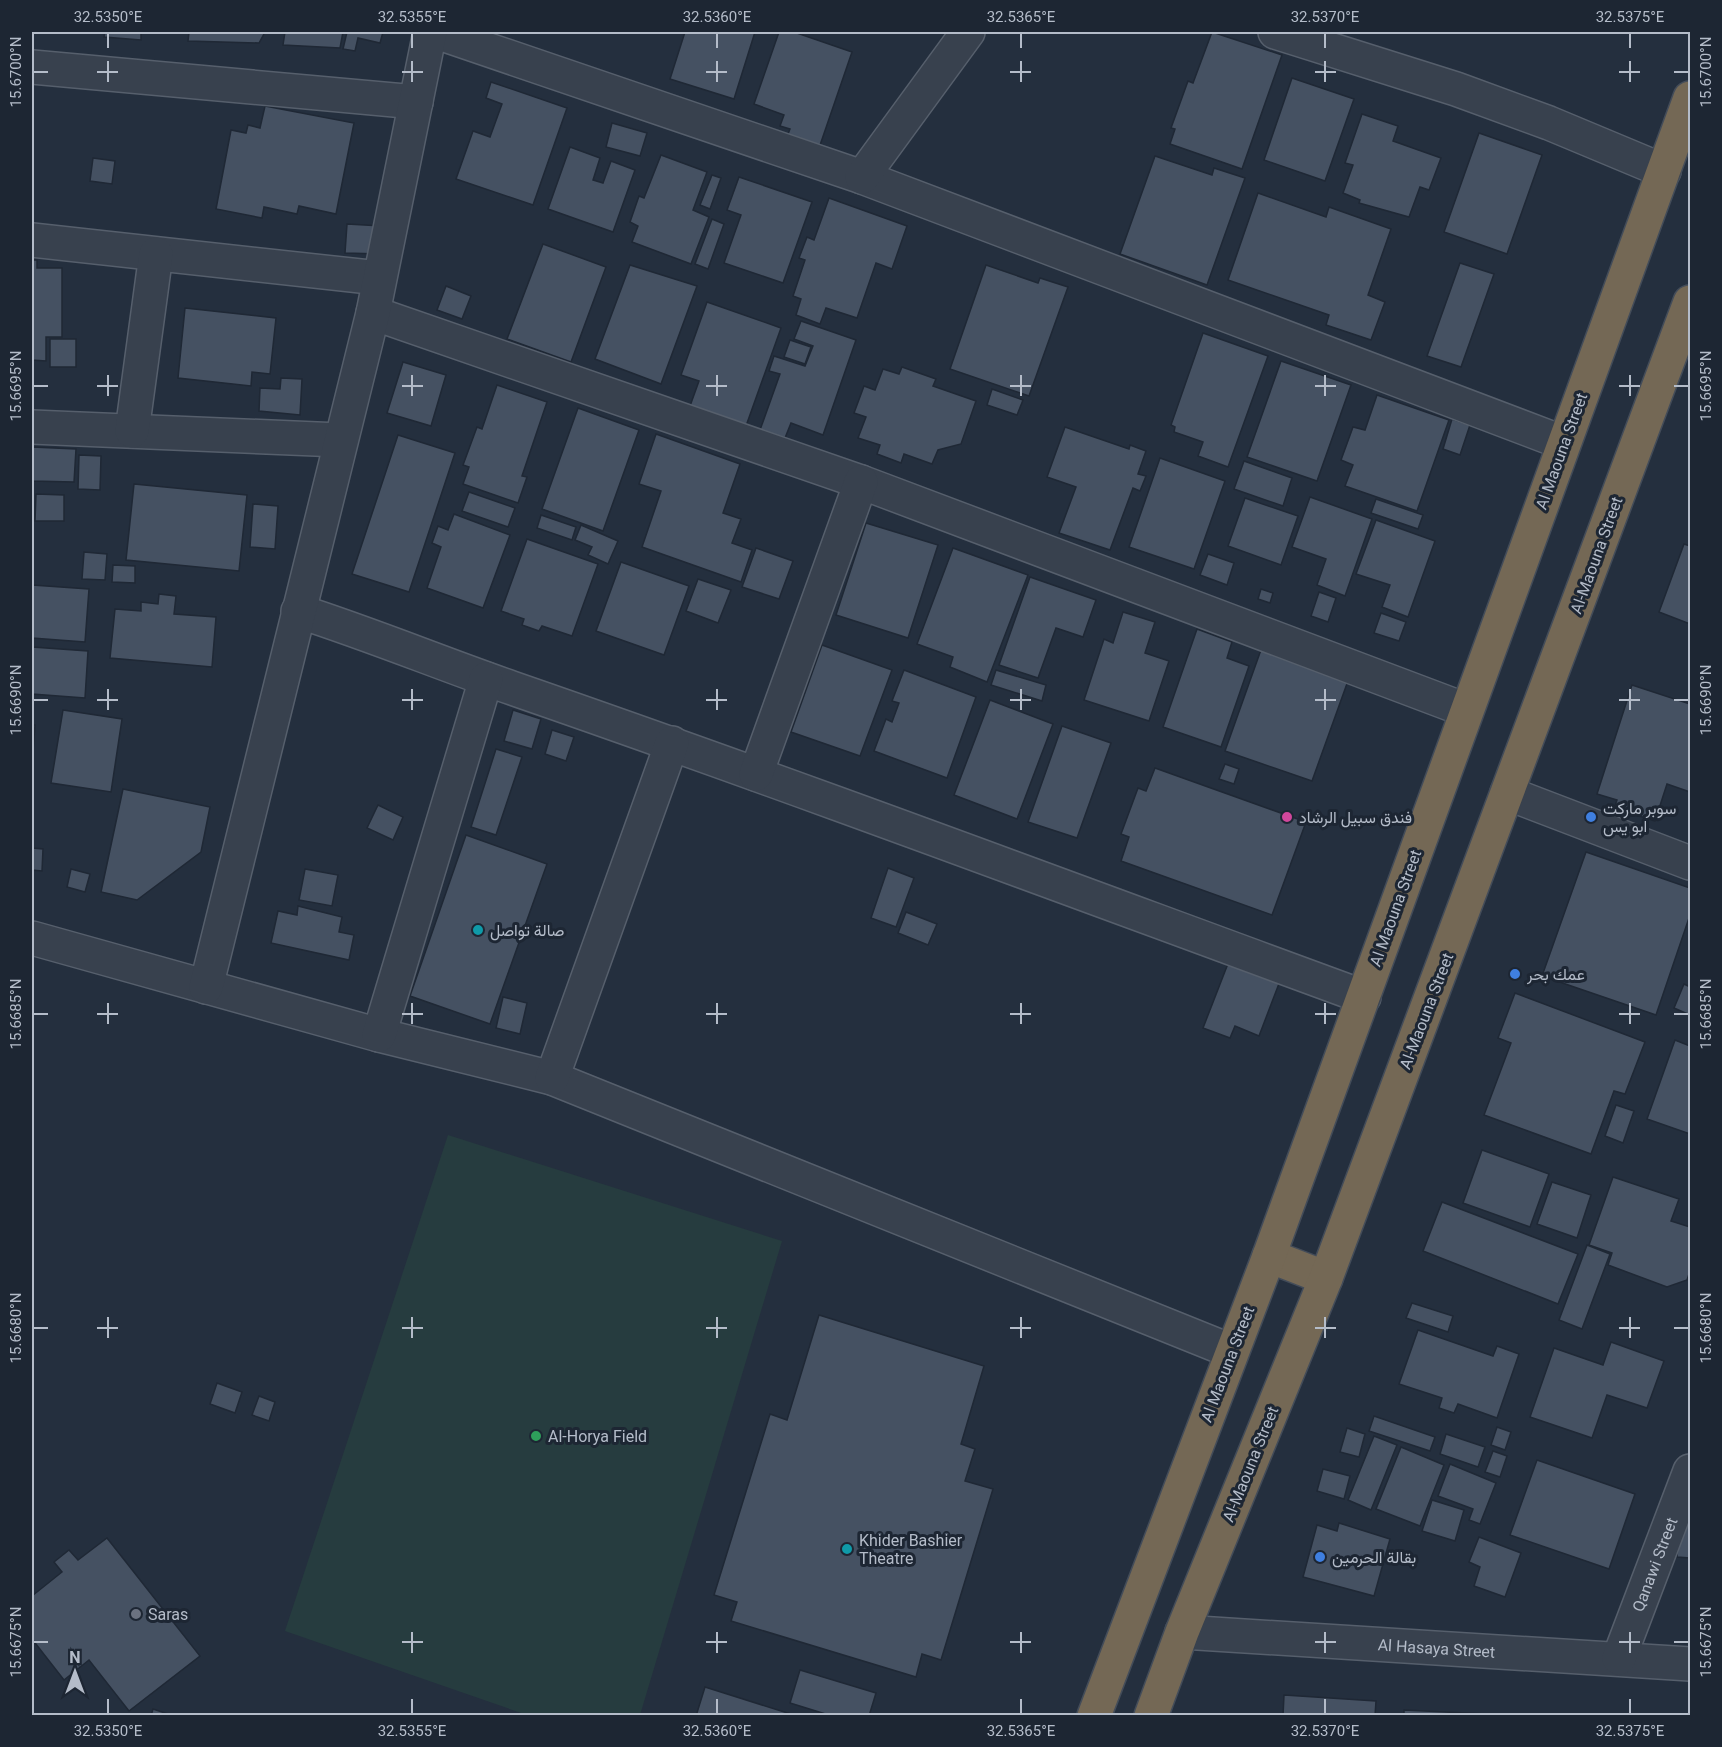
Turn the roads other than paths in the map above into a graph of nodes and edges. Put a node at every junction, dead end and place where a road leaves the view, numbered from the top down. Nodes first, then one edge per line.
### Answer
1 (430, 32) edge
2 (436, 32) edge
3 (968, 32) edge
4 (1275, 32) edge
5 (32, 67) edge
6 (1690, 98) edge
7 (416, 102) junction
8 (1664, 171) junction
9 (862, 177) junction
10 (32, 240) edge
11 (156, 254) junction
12 (379, 278) junction
13 (1690, 302) edge
14 (373, 313) junction
15 (32, 427) edge
16 (132, 431) junction
17 (340, 440) junction
18 (1564, 443) junction
19 (861, 482) junction
20 (298, 611) junction
21 (486, 679) junction
22 (1466, 710) junction
23 (672, 743) junction
24 (756, 774) junction
25 (1507, 793) junction
26 (1690, 863) edge
27 (32, 938) edge
28 (206, 987) junction
29 (1364, 997) junction
30 (379, 1035) junction
31 (552, 1078) junction
32 (1269, 1256) junction
33 (1326, 1278) junction
34 (1232, 1351) junction
35 (1690, 1471) edge
36 (1182, 1632) junction
37 (1618, 1658) junction
38 (1690, 1664) edge
39 (1094, 1716) edge
40 (1151, 1716) edge

1 - 7 street
2 - 9 street
3 - 9 street
4 - 8 street
5 - 7 street
6 - 8 highway, Al Maouna Street
7 - 12 street
8 - 18 highway, Al Maouna Street
9 - 18 street
10 - 11 street
11 - 12 street
11 - 16 street
12 - 14 street
13 - 25 highway, Al-Maouna Street
14 - 17 street
14 - 19 street
15 - 16 street
16 - 17 street
17 - 20 street
18 - 22 highway, Al Maouna Street
19 - 22 street
19 - 24 street
20 - 21 street
20 - 28 street
21 - 23 street
21 - 30 street
22 - 29 highway, Al Maouna Street
23 - 24 street
23 - 31 street
24 - 29 street
25 - 26 street
25 - 33 highway, Al-Maouna Street
27 - 28 street
28 - 30 street
29 - 32 highway, Al Maouna Street
30 - 31 street
31 - 34 street
32 - 33 highway
32 - 34 highway, Al Maouna Street
33 - 36 highway, Al-Maouna Street
34 - 39 highway, Al Maouna Street
35 - 37 street, Qanawi Street
36 - 37 street, Al Hasaya Street
36 - 40 highway, Al-Maouna Street
37 - 38 street, Al Hasaya Street

